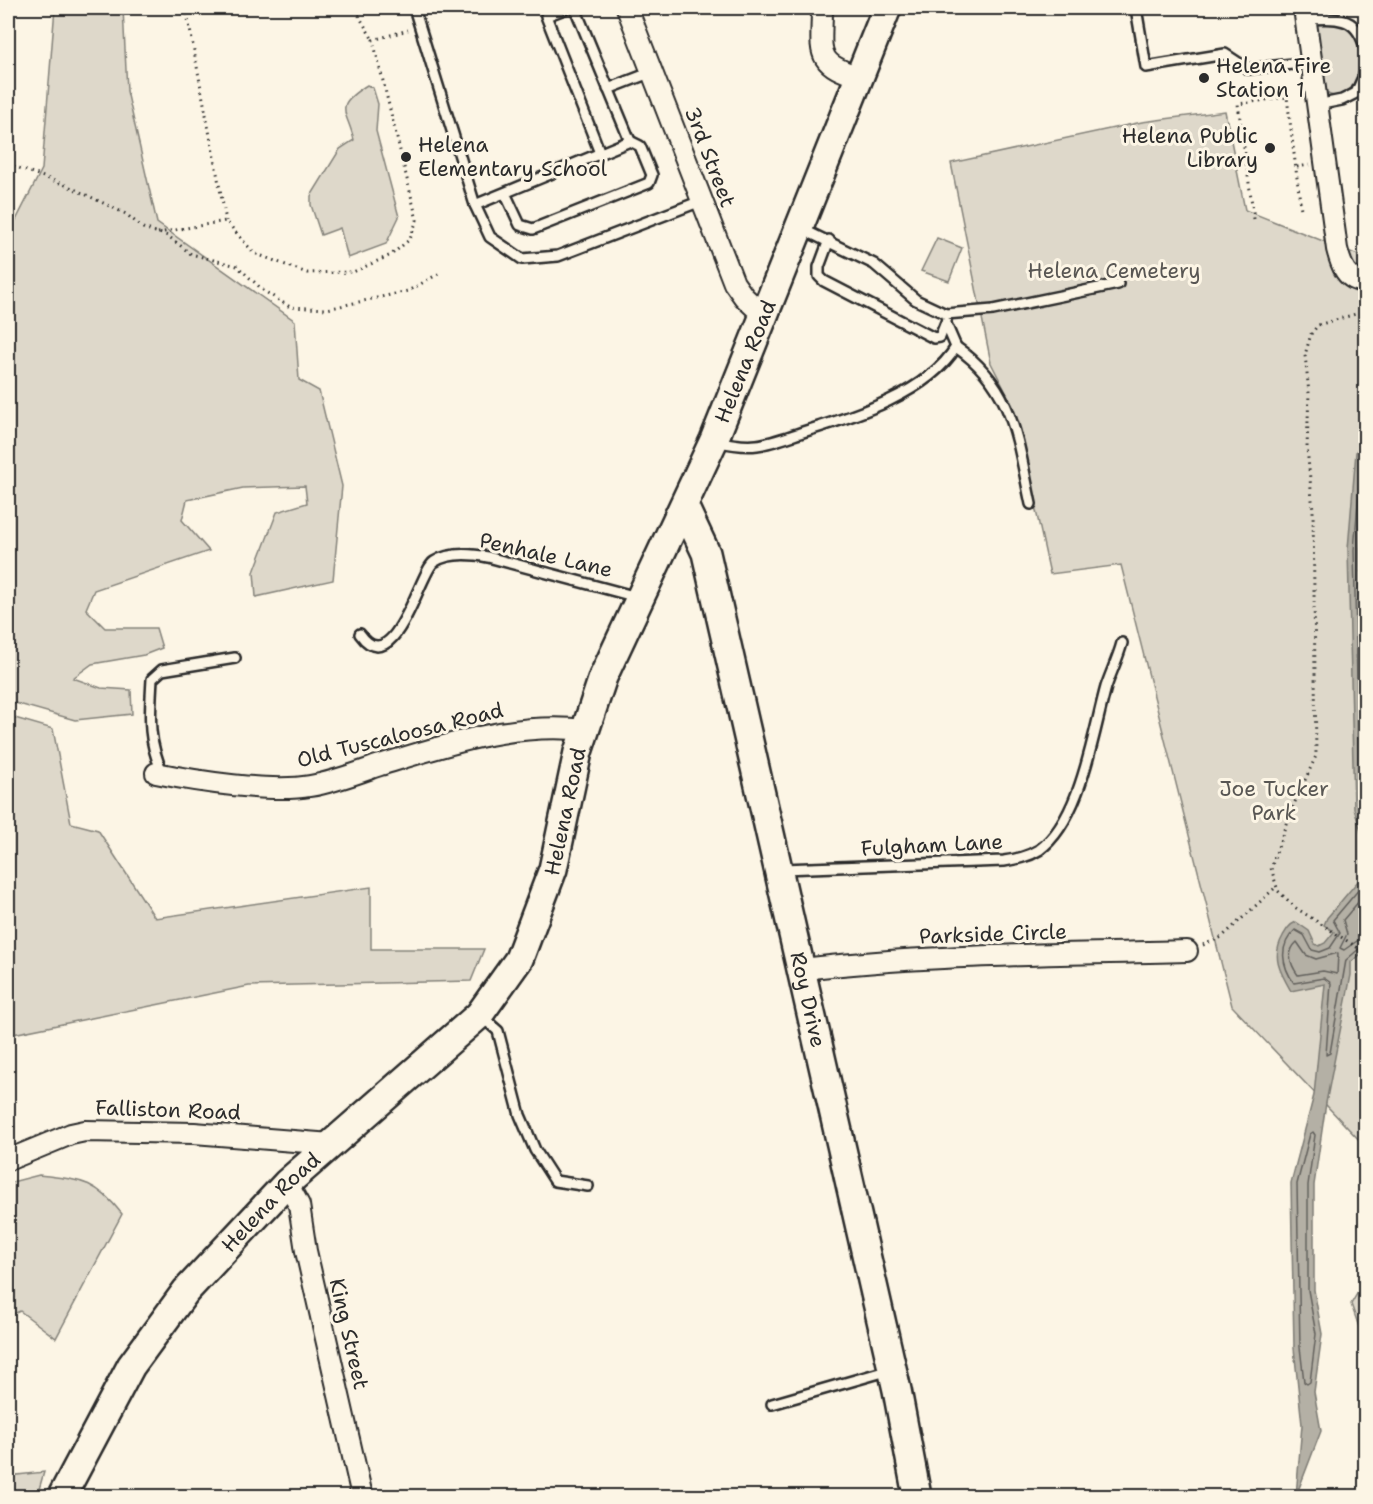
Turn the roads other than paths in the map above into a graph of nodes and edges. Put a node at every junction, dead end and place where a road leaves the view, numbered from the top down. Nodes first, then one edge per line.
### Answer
1 (414, 8) edge
2 (567, 8) edge
3 (575, 8) edge
4 (627, 8) edge
5 (822, 8) edge
6 (887, 8) edge
7 (1136, 8) edge
8 (1303, 11) edge
9 (1365, 51) edge
10 (1311, 62) junction
11 (1365, 71) edge
12 (652, 72) junction
13 (860, 77) junction
14 (608, 89) junction
15 (1317, 105) junction
16 (630, 141) junction
17 (600, 153) junction
18 (505, 193) junction
19 (701, 201) junction
20 (475, 205) junction
21 (798, 227) junction
22 (829, 240) junction
23 (1365, 282) edge
24 (1118, 284) dead end
25 (946, 314) junction
26 (763, 315) junction
27 (946, 324) junction
28 (956, 347) junction
29 (714, 440) junction
30 (1031, 504) dead end
31 (684, 506) junction
32 (639, 598) junction
33 (360, 634) dead end
34 (1122, 643) dead end
35 (235, 658) dead end
36 (585, 730) junction
37 (160, 773) joint
38 (779, 870) junction
39 (1187, 951) road end
40 (802, 969) junction
41 (479, 1015) junction
42 (332, 1144) junction
43 (8, 1160) edge
44 (287, 1183) junction
45 (588, 1186) dead end
46 (892, 1369) junction
47 (772, 1404) dead end
48 (62, 1497) edge
49 (362, 1497) edge
50 (917, 1497) edge

1 - 20 lane
2 - 17 lane
3 - 14 lane
4 - 12 street, 3rd Street
5 - 13 street
6 - 13 main road, Helena Road
7 - 10 lane
8 - 9 lane
8 - 10 street
10 - 15 street
11 - 15 lane
12 - 14 lane
12 - 19 street, 3rd Street
13 - 21 main road, Helena Road
14 - 16 lane
15 - 23 street
16 - 17 lane
16 - 18 lane
17 - 18 lane
18 - 20 lane
19 - 20 lane
19 - 26 street, 3rd Street
21 - 22 lane
21 - 26 main road, Helena Road
22 - 25 lane
22 - 27 lane
24 - 25 lane
25 - 27 lane
26 - 29 main road, Helena Road
27 - 28 lane
28 - 29 lane
28 - 30 lane
29 - 31 main road, Helena Road
31 - 32 main road, Helena Road
31 - 38 main road, Roy Drive
32 - 33 lane, Penhale Lane
32 - 36 main road, Helena Road
34 - 38 lane, Fulgham Lane
35 - 37 lane
36 - 37 street, Old Tuscaloosa Road
36 - 41 main road, Helena Road
38 - 40 main road, Roy Drive
39 - 40 street, Parkside Circle
40 - 46 main road, Roy Drive
41 - 42 main road, Helena Road
41 - 45 lane
42 - 43 street, Falliston Road
42 - 44 main road, Helena Road
44 - 48 main road, Helena Road
44 - 49 street, King Street
46 - 47 lane
46 - 50 main road, Roy Drive

